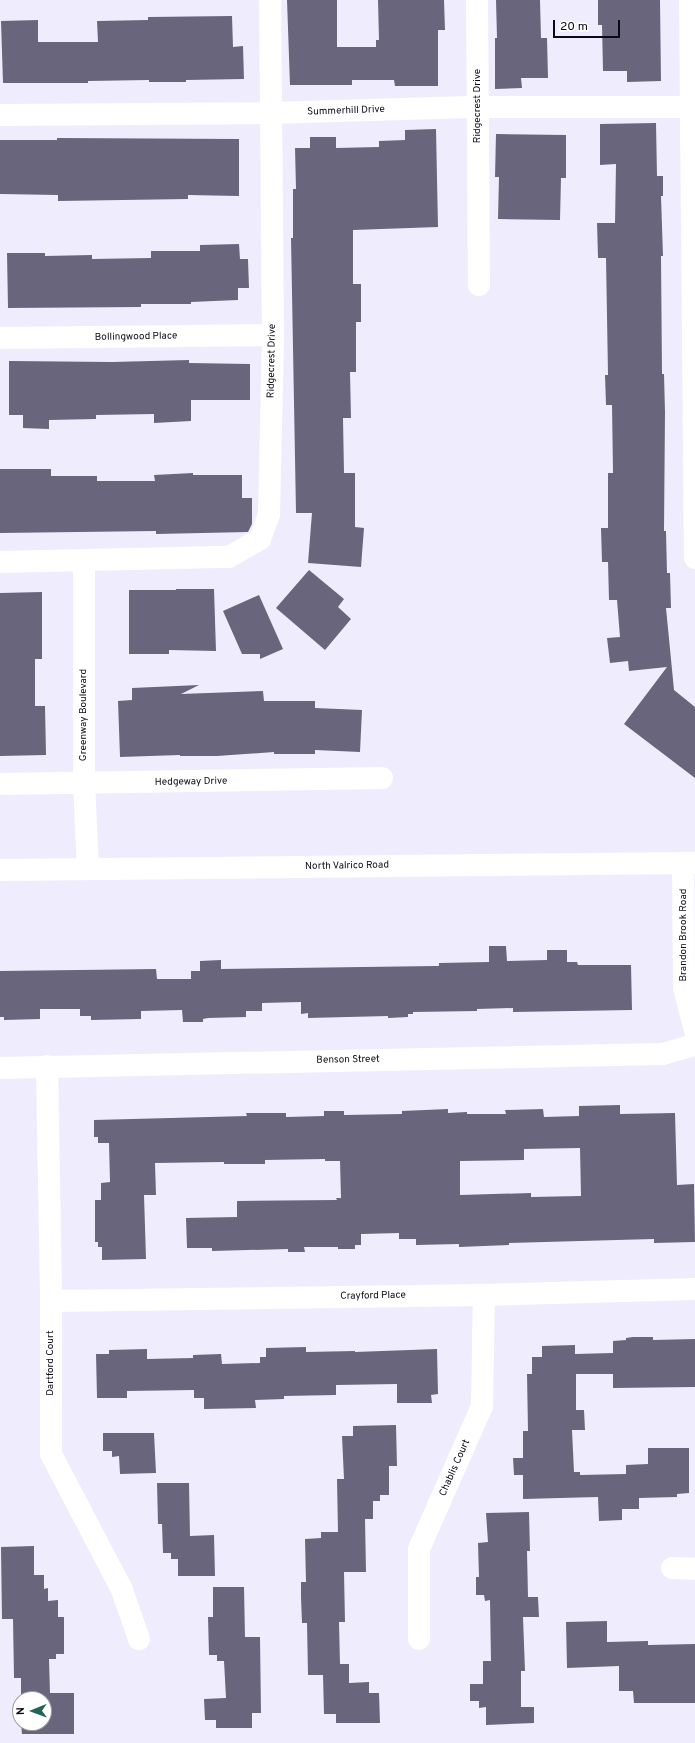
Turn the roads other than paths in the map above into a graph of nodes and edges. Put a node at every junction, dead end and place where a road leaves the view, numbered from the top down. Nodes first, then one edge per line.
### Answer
1 (270, 0) edge
2 (477, 0) edge
3 (690, 0) edge
4 (478, 107) junction
5 (692, 107) junction
6 (271, 113) junction
7 (0, 115) edge
8 (479, 285) dead end
9 (273, 335) junction
10 (0, 338) edge
11 (695, 558) edge
12 (84, 561) junction
13 (0, 562) edge
14 (382, 778) dead end
15 (84, 783) junction
16 (0, 784) edge
17 (689, 863) edge
18 (88, 868) junction
19 (0, 870) edge
20 (695, 1030) edge
21 (695, 1045) edge
22 (47, 1066) junction
23 (0, 1068) edge
24 (695, 1289) edge
25 (484, 1295) junction
26 (51, 1301) junction
27 (672, 1568) dead end
28 (695, 1568) edge
29 (138, 1639) dead end
30 (419, 1639) dead end

1 - 6 street, Ridgecrest Drive
2 - 4 street, Ridgecrest Drive
3 - 5 street
4 - 5 street, Summerhill Drive
4 - 6 street, Summerhill Drive
4 - 8 street, Ridgecrest Drive
5 - 11 street
6 - 7 street, Summerhill Drive
6 - 9 street, Ridgecrest Drive
9 - 10 street, Bollingwood Place
9 - 12 street, Ridgecrest Drive
12 - 13 street, Ridgecrest Drive
12 - 15 street, Greenway Boulevard
14 - 15 street, Hedgeway Drive
15 - 16 street, Hedgeway Drive
15 - 18 street, Greenway Boulevard
17 - 18 street, North Valrico Road
17 - 20 street, Brandon Brook Road
18 - 19 street, North Valrico Road
21 - 22 street, Benson Street
22 - 23 street, Benson Street
22 - 26 street, Dartford Court
24 - 25 street, Crayford Place
25 - 26 street, Crayford Place
25 - 30 street, Chablis Court
26 - 29 street, Dartford Court
27 - 28 street

